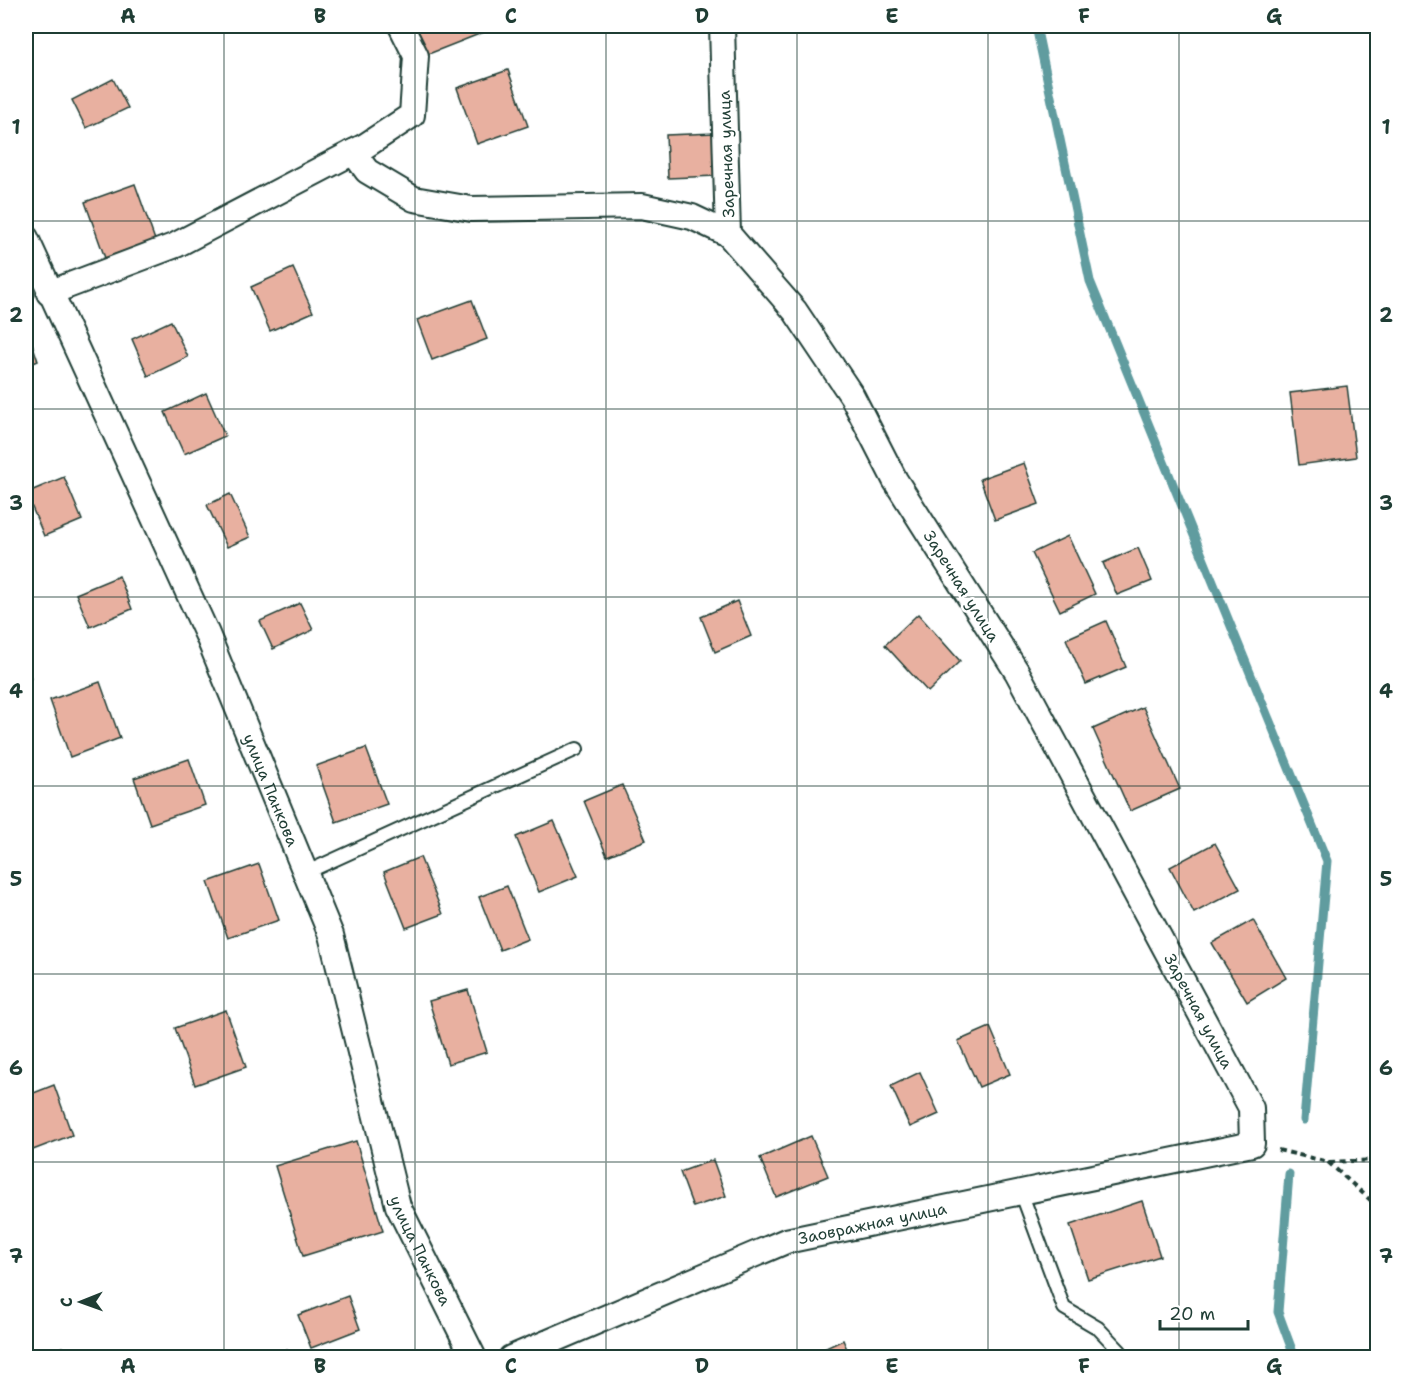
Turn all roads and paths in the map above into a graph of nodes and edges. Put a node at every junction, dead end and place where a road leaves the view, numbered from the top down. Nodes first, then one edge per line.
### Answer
1 (401, 26) edge
2 (722, 26) edge
3 (353, 152) junction
4 (728, 234) junction
5 (26, 238) edge
6 (49, 293) junction
7 (577, 749) dead end
8 (305, 873) junction
9 (1252, 1144) junction
10 (1377, 1160) edge
11 (1328, 1162) junction
12 (1021, 1192) junction
13 (1377, 1207) edge
14 (474, 1358) edge
15 (511, 1358) edge
16 (1123, 1358) edge

1 - 3 street
2 - 4 street, Заречная улица
3 - 4 street
3 - 6 street
4 - 9 street, Заречная улица
5 - 6 street, улица Панкова
6 - 8 street, улица Панкова
7 - 8 lane
8 - 14 street, улица Панкова
9 - 11 path
9 - 12 street, Заовражная улица
10 - 11 path
11 - 13 path
12 - 15 street, Заовражная улица
12 - 16 lane

